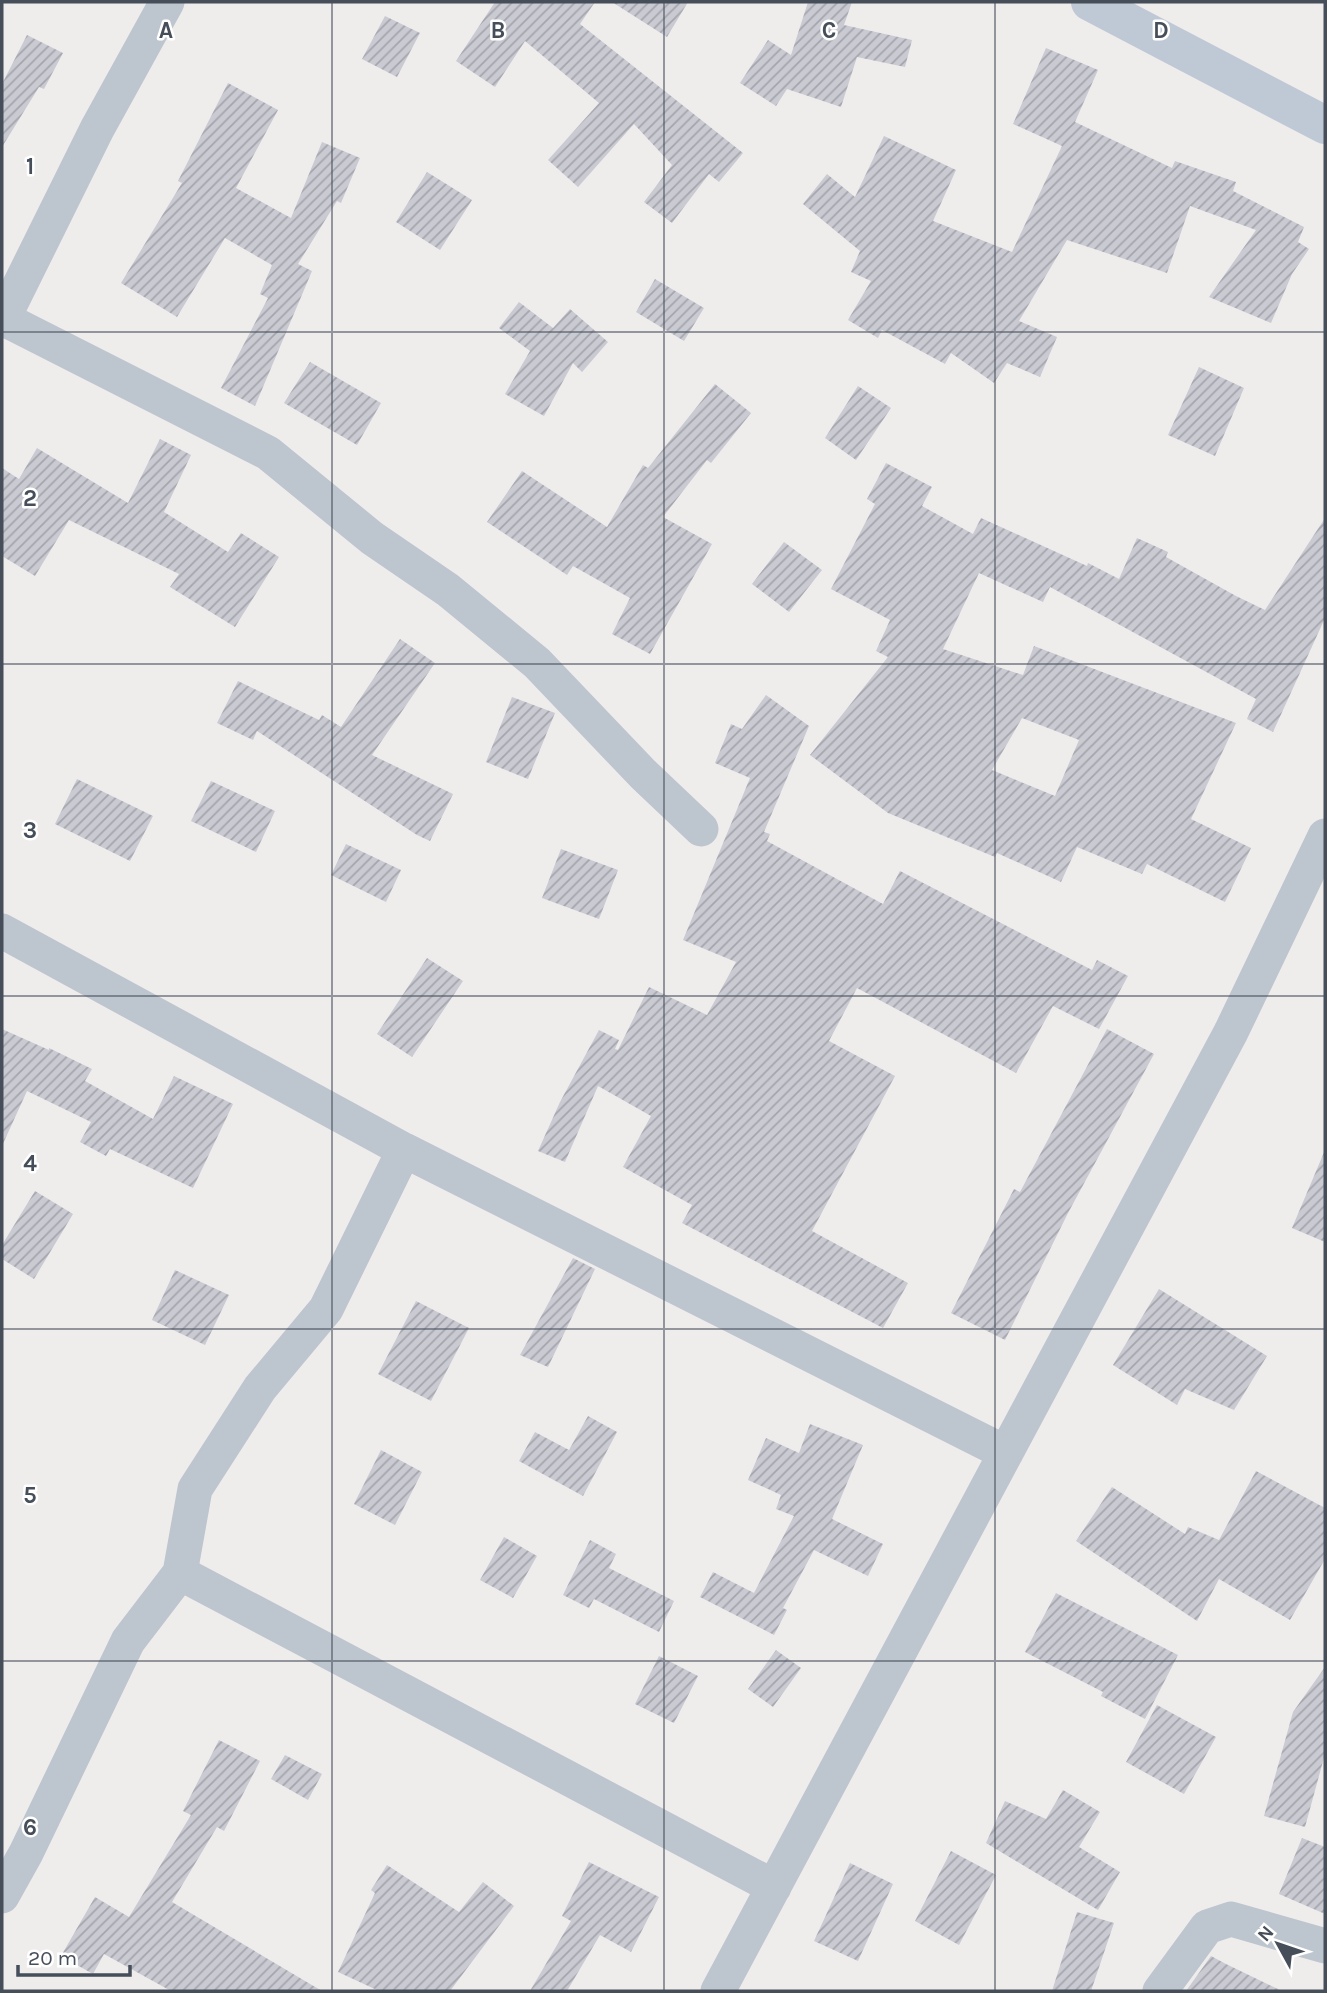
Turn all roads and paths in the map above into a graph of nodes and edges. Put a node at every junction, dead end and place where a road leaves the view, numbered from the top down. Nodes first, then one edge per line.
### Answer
1 (167, 2) edge
2 (1090, 2) edge
3 (1325, 125) edge
4 (2, 319) edge
5 (701, 829) dead end
6 (1325, 836) edge
7 (2, 930) edge
8 (404, 1150) junction
9 (1006, 1453) junction
10 (180, 1573) junction
11 (774, 1887) junction
12 (2, 1896) edge
13 (1325, 1946) edge
14 (721, 1990) edge
15 (1160, 1991) edge

1 - 4 street
2 - 3 main road
4 - 5 street
6 - 9 street
7 - 8 street
8 - 9 street
8 - 10 street
9 - 11 street
10 - 11 street
10 - 12 street
11 - 14 street
13 - 15 street

